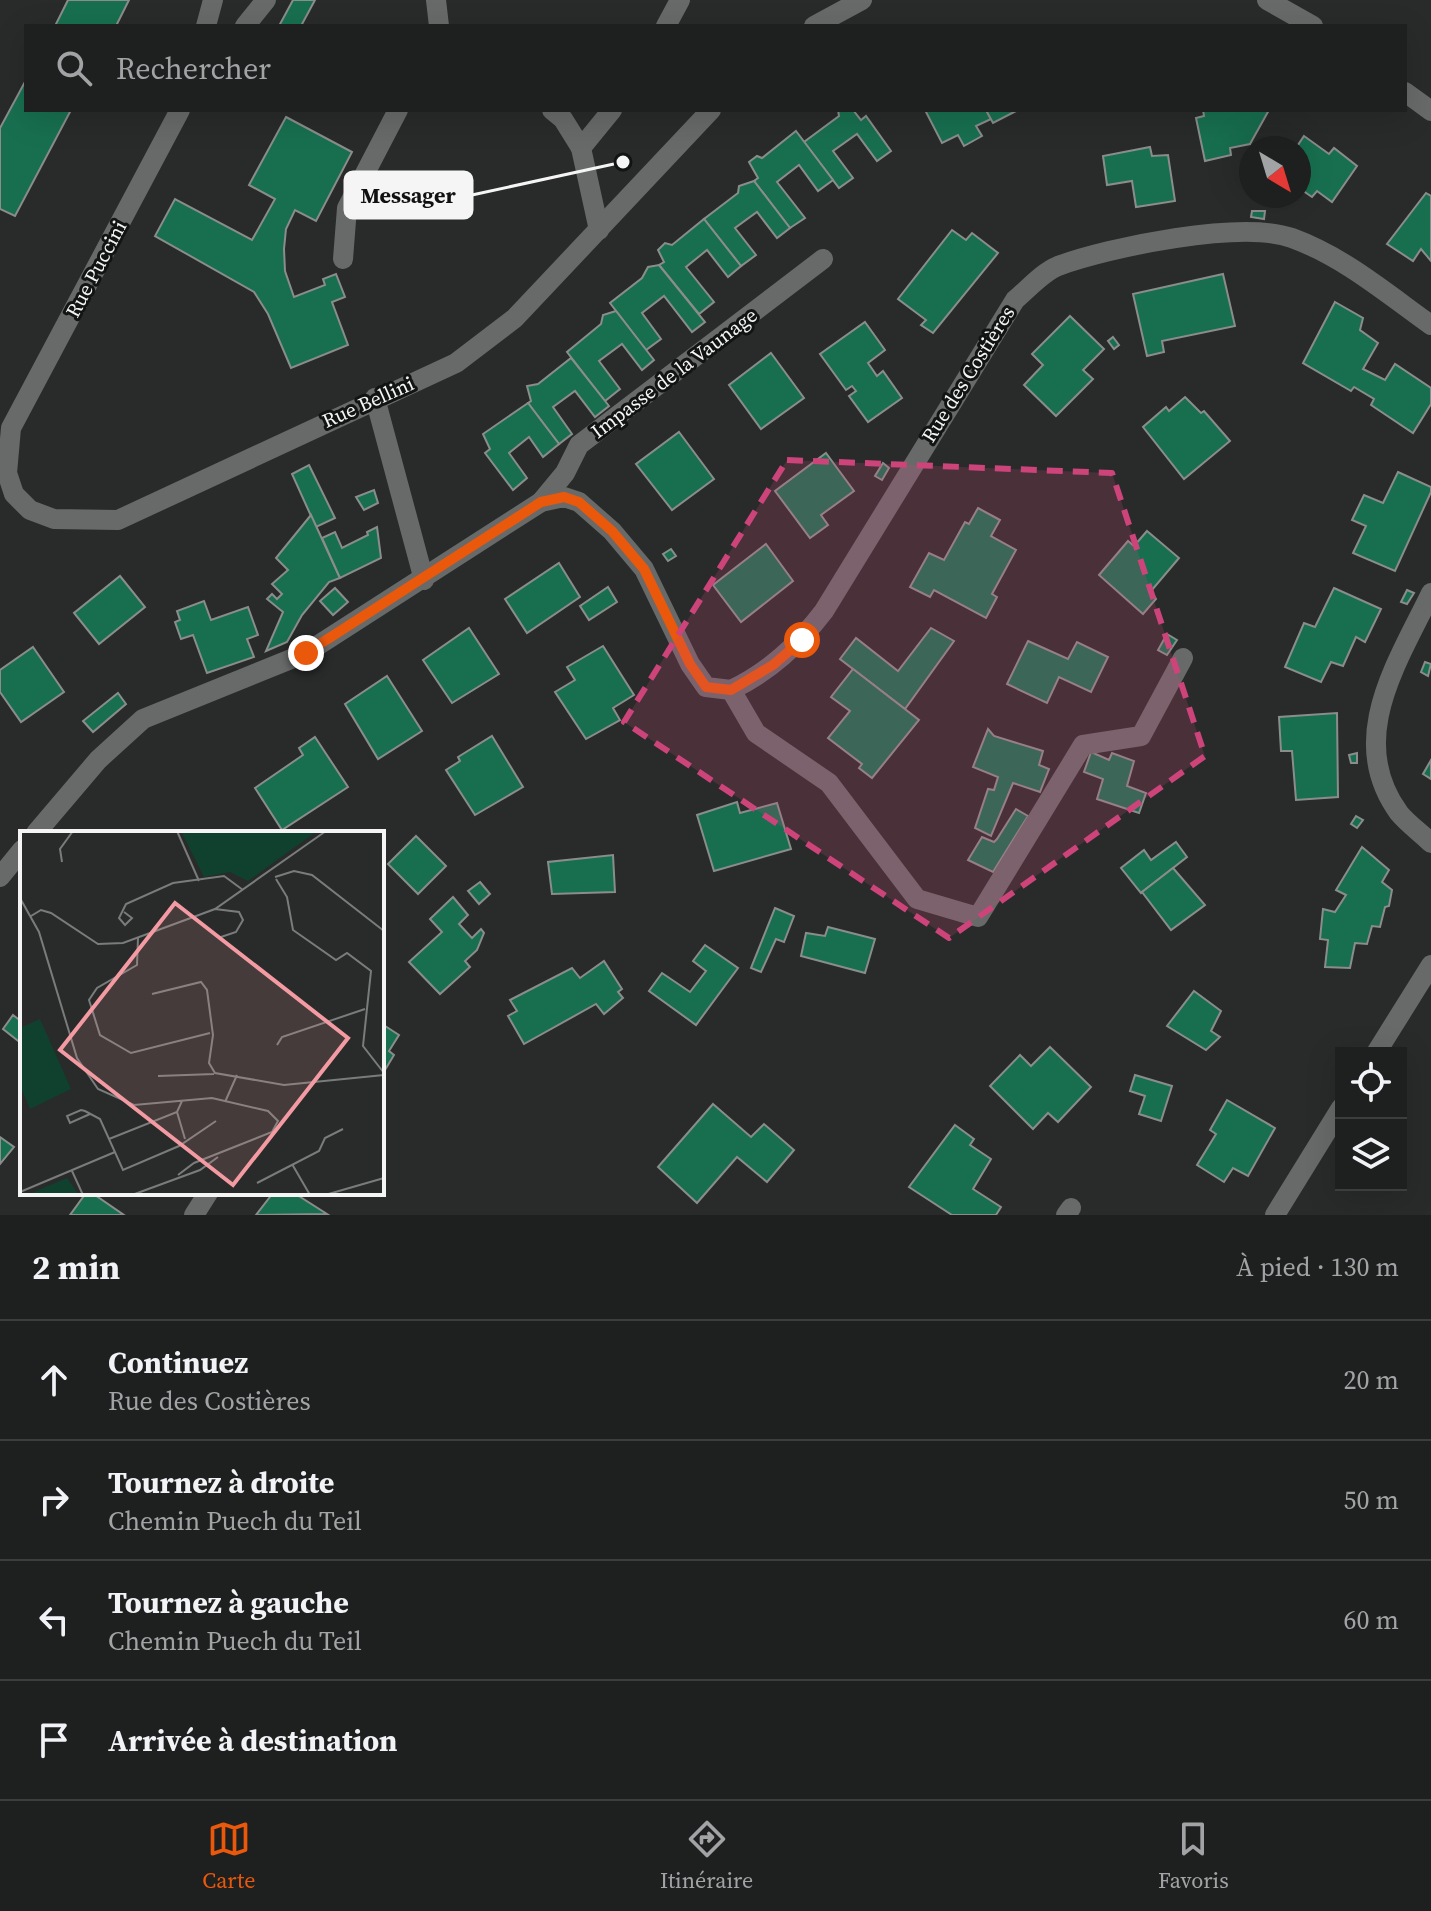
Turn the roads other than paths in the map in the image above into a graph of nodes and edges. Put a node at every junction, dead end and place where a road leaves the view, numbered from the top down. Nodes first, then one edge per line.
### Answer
1 (213, 0) edge
2 (266, 0) edge
3 (436, 0) edge
4 (680, 0) edge
5 (862, 0) edge
6 (1267, 0) edge
7 (207, 24) edge
8 (247, 24) edge
9 (439, 24) edge
10 (667, 24) edge
11 (818, 24) edge
12 (1309, 24) edge
13 (1407, 93) edge
14 (1431, 111) edge
15 (179, 112) edge
16 (397, 112) edge
17 (554, 112) edge
18 (610, 112) edge
19 (709, 112) edge
20 (581, 148) junction
21 (599, 230) junction
22 (343, 259) dead end
23 (823, 259) dead end
24 (1431, 325) edge
25 (375, 398) junction
26 (11, 428) joint
27 (541, 502) junction
28 (424, 580) junction
29 (1431, 593) edge
30 (1183, 658) dead end
31 (731, 690) junction
32 (38, 831) edge
33 (1431, 843) edge
34 (20, 852) edge
35 (0, 877) edge
36 (1431, 965) edge
37 (1380, 1047) edge
38 (1335, 1118) edge
39 (207, 1195) edge
40 (194, 1215) edge
41 (1275, 1215) edge

1 - 7 street
2 - 8 street
3 - 9 street
4 - 10 street
5 - 11 street
6 - 12 street
13 - 14 street
15 - 26 street, Rue Puccini
16 - 22 street
17 - 20 street
18 - 20 street
19 - 21 street, Rue Bellini
20 - 21 street
21 - 25 street, Rue Bellini
23 - 27 street, Impasse de la Vaunage
24 - 31 street, Rue des Costières
25 - 26 street, Rue Bellini
25 - 28 street
27 - 28 street, Impasse de la Vaunage
27 - 31 street
28 - 32 street, Impasse de la Vaunage
29 - 33 street
30 - 31 street
34 - 35 street
36 - 37 street
38 - 41 street
39 - 40 street

